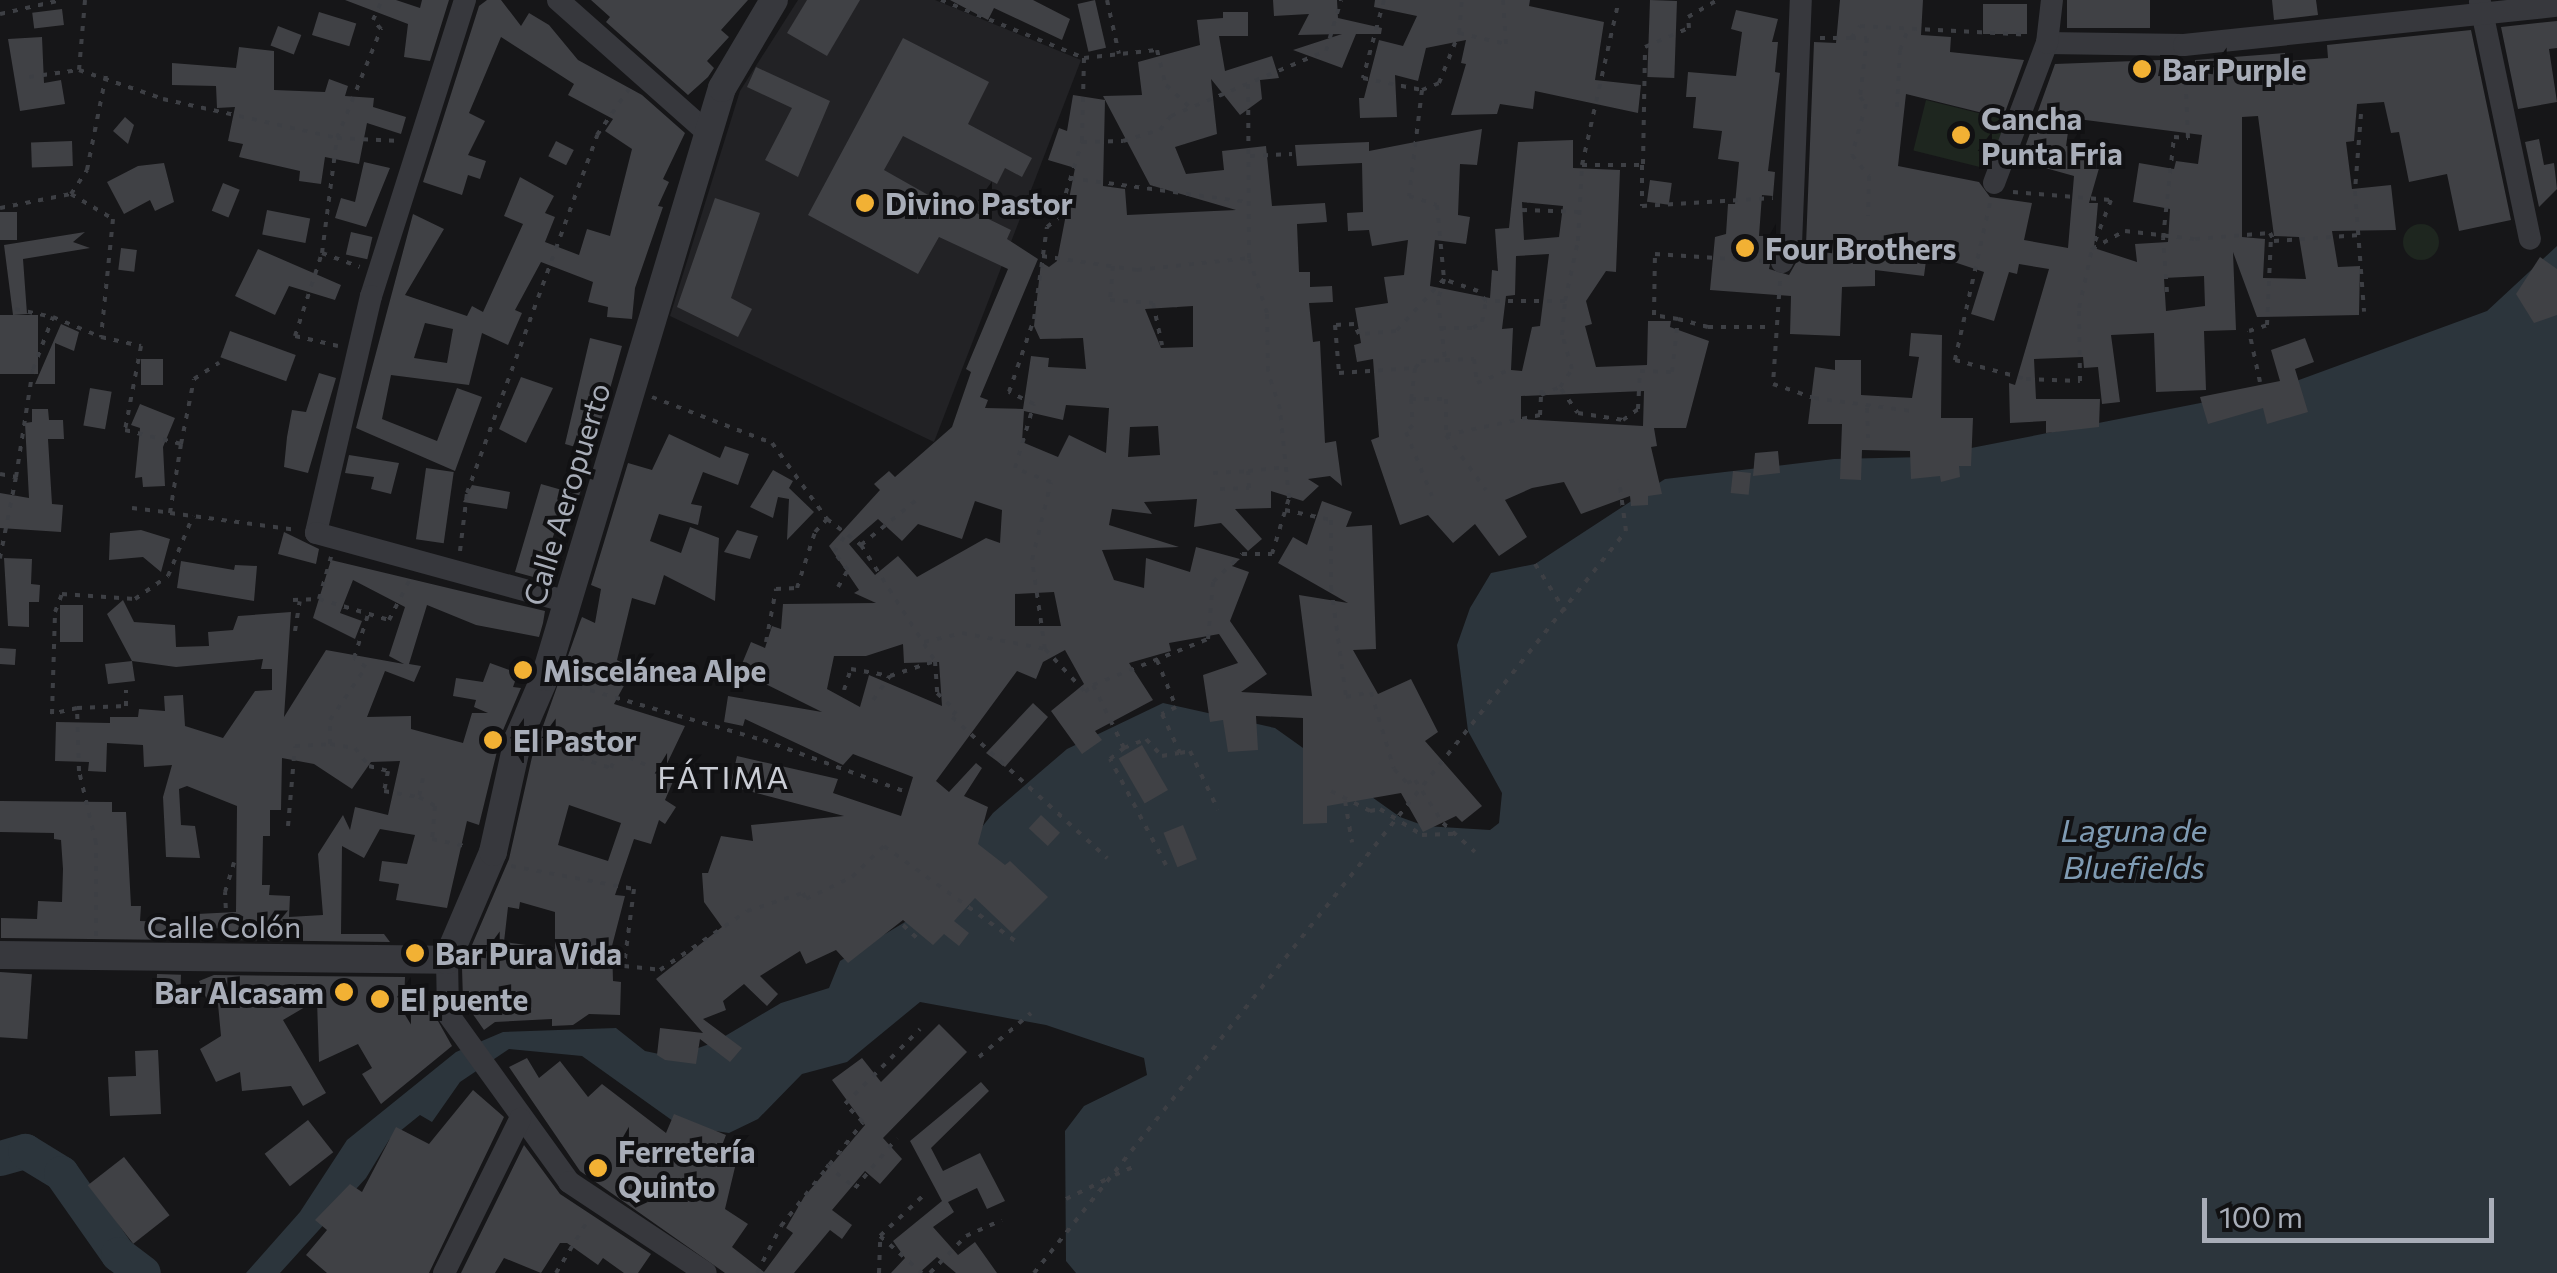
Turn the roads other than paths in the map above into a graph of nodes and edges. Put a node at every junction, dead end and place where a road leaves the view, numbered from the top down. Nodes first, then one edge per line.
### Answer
1 (465, 0) edge
2 (558, 0) edge
3 (774, 0) edge
4 (1801, 0) edge
5 (2052, 0) edge
6 (2557, 6) edge
7 (2481, 7) edge
8 (2048, 40) junction
9 (708, 133) junction
10 (1994, 187) road end
11 (2530, 239) dead end
12 (1782, 262) road end
13 (568, 602) junction
14 (0, 955) edge
15 (447, 960) junction
16 (514, 1111) junction
17 (444, 1273) edge
18 (706, 1273) edge

1 - 13 street
2 - 9 street
3 - 9 street, Calle Aeropuerto
4 - 12 street
5 - 8 street
6 - 7 street
7 - 8 street
7 - 11 street
8 - 10 street
9 - 13 street, Calle Aeropuerto
13 - 15 street, Calle Aeropuerto
14 - 15 street, Calle Colón
15 - 16 street, Calle Aeropuerto
16 - 17 street
16 - 18 street

